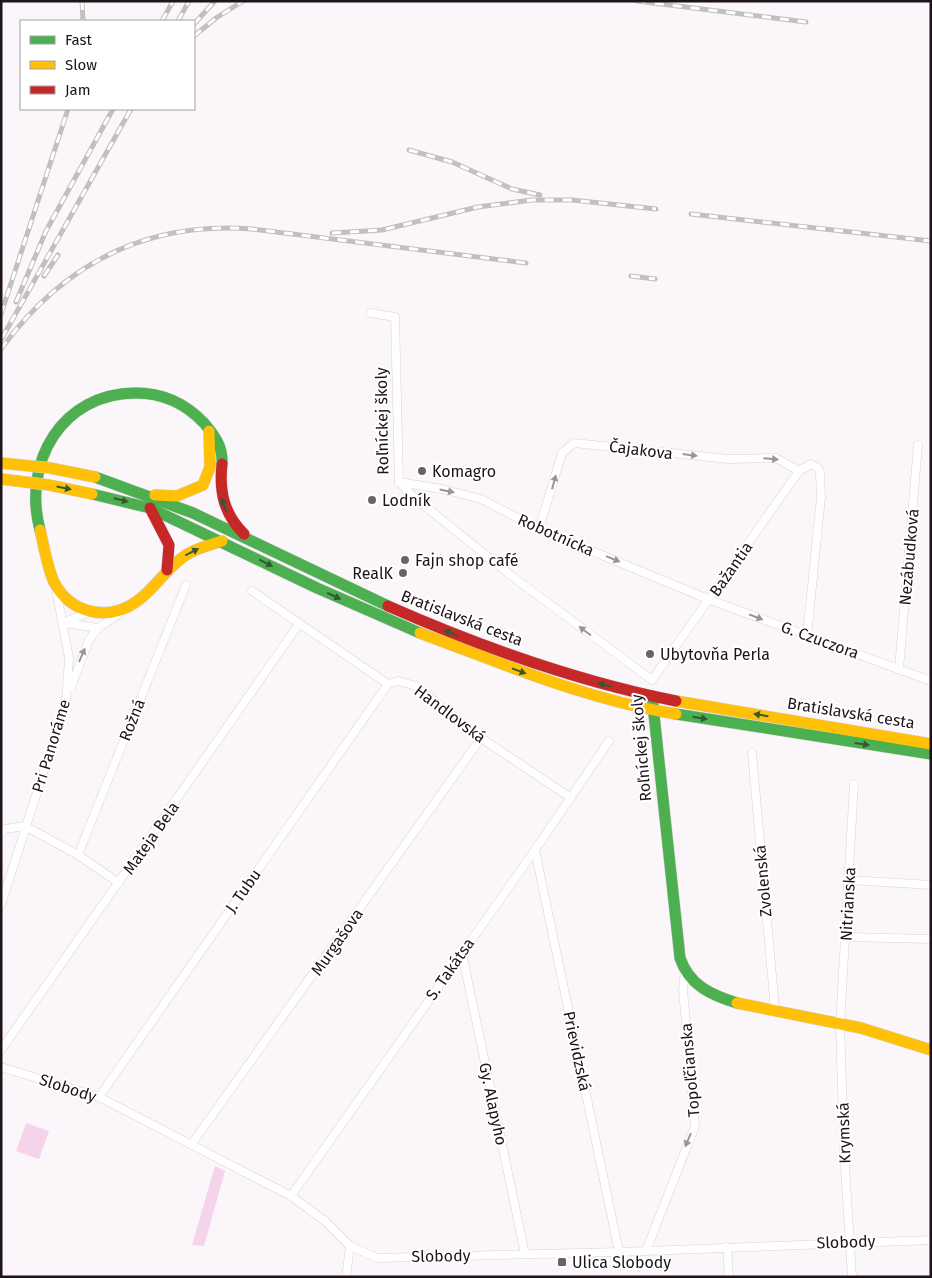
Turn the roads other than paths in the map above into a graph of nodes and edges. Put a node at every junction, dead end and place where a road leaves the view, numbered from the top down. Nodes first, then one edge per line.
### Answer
1 (371, 313) dead end
2 (209, 431) junction
3 (918, 444) dead end
4 (1, 462) edge
5 (799, 471) junction
6 (1, 479) edge
7 (399, 482) junction
8 (150, 496) junction
9 (150, 508) junction
10 (539, 529) junction
11 (222, 541) junction
12 (253, 542) junction
13 (167, 570) junction
14 (54, 583) junction
15 (186, 585) dead end
16 (252, 591) dead end
17 (710, 600) junction
18 (134, 605) junction
19 (89, 612) junction
20 (64, 623) junction
21 (299, 624) junction
22 (98, 628) junction
23 (807, 636) junction
24 (899, 669) junction
25 (652, 680) junction
26 (931, 681) edge
27 (388, 684) junction
28 (652, 696) junction
29 (66, 701) junction
30 (652, 710) junction
31 (481, 738) junction
32 (609, 741) dead end
33 (931, 744) edge
34 (752, 753) dead end
35 (931, 754) edge
36 (854, 784) dead end
37 (571, 798) junction
38 (25, 826) junction
39 (1, 832) edge
40 (535, 850) junction
41 (78, 855) junction
42 (850, 880) junction
43 (119, 883) junction
44 (931, 885) edge
45 (1, 905) edge
46 (847, 937) junction
47 (931, 940) edge
48 (462, 953) junction
49 (685, 970) junction
50 (774, 1009) junction
51 (840, 1024) junction
52 (1, 1050) edge
53 (931, 1050) edge
54 (1, 1067) edge
55 (99, 1097) junction
56 (191, 1145) junction
57 (291, 1196) junction
58 (931, 1240) edge
59 (850, 1242) junction
60 (350, 1246) junction
61 (727, 1247) junction
62 (646, 1251) junction
63 (619, 1252) junction
64 (525, 1254) junction
65 (346, 1277) edge
66 (728, 1277) edge
67 (852, 1277) edge

1 - 7 street, Roľníckej školy
2 - 8 main road
12 -> 2 main road
2 - 14 main road
3 - 24 street, Nezábudková
4 - 8 main road, Bratislavská cesta, bridge
10 -> 5 street, Čajakova
5 - 17 street, Bažantia
5 - 23 street
6 -> 9 main road, Bratislavská cesta, bridge
7 -> 10 street, Robotnícka
25 -> 7 street, Roľníckej školy
8 - 12 main road, Bratislavská cesta
9 - 11 main road, Bratislavská cesta
9 - 13 main road
10 -> 17 street, Robotnícka
13 -> 11 main road
11 -> 30 main road, Bratislavská cesta
28 -> 12 main road, Bratislavská cesta
13 - 18 main road
14 - 19 main road
14 - 20 street, Pri Panoráme
15 - 41 street, Rožná
16 - 21 street
17 -> 23 street, G. Czuczora
17 - 25 street, Bažantia
18 - 19 main road
18 - 22 street
19 - 20 street
20 - 22 street
20 - 29 street, Pri Panoráme
21 - 27 street
21 - 43 street, Mateja Bela
29 -> 22 street
23 - 24 street, G. Czuczora
24 - 26 street, G. Czuczora
25 - 28 street, Roľníckej školy
27 - 31 street, Handlovská
27 - 55 street, J. Tubu
28 - 30 main road, Roľníckej školy
33 -> 28 main road, Bratislavská cesta
29 - 38 street, Pri Panoráme
30 -> 35 main road, Bratislavská cesta
30 - 49 main road, Roľníckej školy
31 - 37 street, Handlovská
31 - 56 street, Murgašova
32 - 37 street, S. Takátsa
34 - 50 street, Zvolenská
36 - 42 street, Nitrianska
37 - 40 street, S. Takátsa
38 - 39 street
38 - 41 street
38 - 45 street, Pri Panoráme
40 - 48 street, S. Takátsa
40 - 63 street, Prievidzská
41 - 43 street
42 - 44 street
42 - 46 street, Nitrianska
43 - 52 street, Mateja Bela
46 - 47 street
46 - 51 street, Nitrianska
48 - 57 street, S. Takátsa
48 - 64 street, Gy. Alapyho
49 - 50 main road
49 -> 62 street, Topoľčianska
50 - 51 main road
51 - 53 main road
51 - 59 street, Krymská
54 - 55 street, Slobody
55 - 56 street, Slobody
56 - 57 street, Slobody
57 - 60 street, Slobody
58 - 59 street, Slobody
59 - 61 street, Slobody
59 - 67 street, Krymská
60 - 64 street, Slobody
60 - 65 street
61 - 62 street, Slobody
61 - 66 street
62 - 63 street, Slobody
63 - 64 street, Slobody

